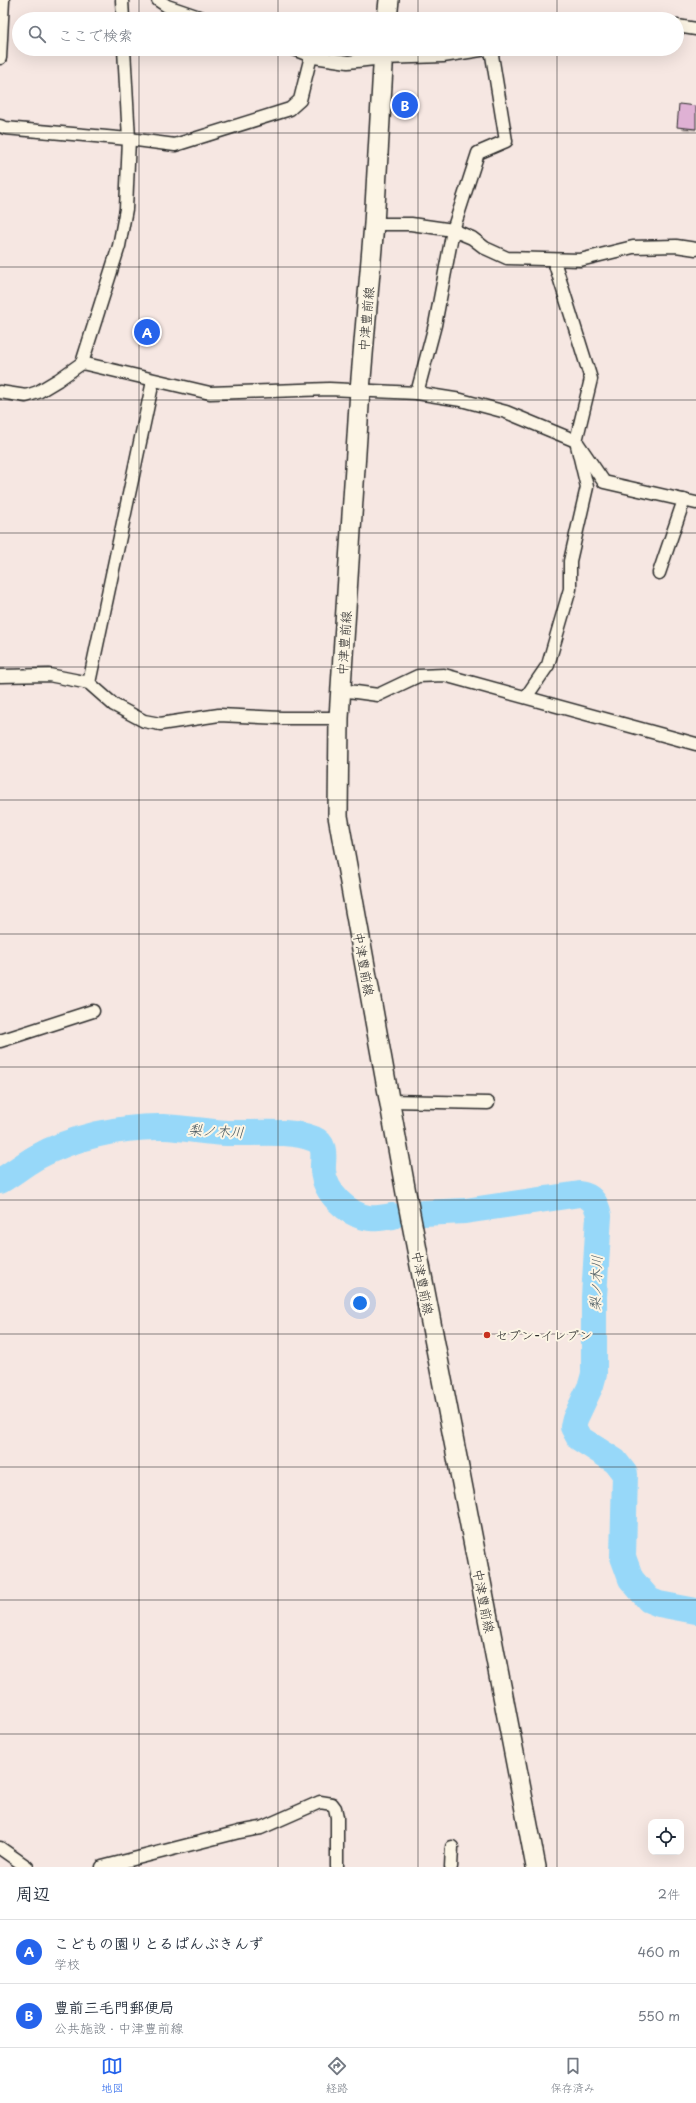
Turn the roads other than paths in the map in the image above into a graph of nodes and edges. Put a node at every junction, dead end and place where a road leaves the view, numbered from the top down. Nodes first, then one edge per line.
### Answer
1 (3, 0) edge
2 (122, 0) edge
3 (158, 0) edge
4 (388, 0) edge
5 (123, 12) edge
6 (184, 12) edge
7 (387, 12) edge
8 (684, 27) edge
9 (696, 29) edge
10 (124, 56) edge
11 (311, 56) joint
12 (371, 56) edge
13 (383, 56) edge
14 (491, 56) edge
15 (0, 58) edge
16 (0, 126) edge
17 (129, 138) junction
18 (374, 224) junction
19 (453, 230) junction
20 (696, 249) edge
21 (554, 261) junction
22 (82, 363) junction
23 (153, 381) junction
24 (360, 390) junction
25 (0, 392) edge
26 (417, 393) junction
27 (576, 441) junction
28 (690, 502) edge
29 (659, 573) dead end
30 (0, 676) edge
31 (89, 683) junction
32 (341, 690) junction
33 (526, 697) junction
34 (339, 718) junction
35 (696, 744) edge
36 (93, 1011) dead end
37 (0, 1040) edge
38 (389, 1101) junction
39 (488, 1103) dead end
40 (452, 1847) dead end
41 (0, 1848) edge
42 (27, 1867) edge
43 (102, 1867) edge
44 (337, 1867) edge
45 (451, 1867) edge
46 (536, 1867) edge

1 - 15 street
2 - 5 street
3 - 6 street
4 - 7 main road
8 - 9 street
10 - 17 street
11 - 12 street
11 - 17 street
13 - 18 main road, 中津豊前線
14 - 19 street
16 - 17 street
17 - 22 street
18 - 19 street
18 - 24 main road, 中津豊前線
19 - 21 street
19 - 26 street
20 - 21 street
21 - 27 street
22 - 23 street
22 - 25 street
23 - 24 street
23 - 31 street
24 - 26 street
24 - 32 main road, 中津豊前線
26 - 27 street
27 - 28 street
27 - 33 street
28 - 29 street
30 - 31 street
31 - 34 street
32 - 33 street
32 - 34 main road, 中津豊前線
33 - 35 street
34 - 38 main road, 中津豊前線
36 - 37 street
38 - 39 street
38 - 46 main road, 中津豊前線
40 - 45 street
41 - 42 street
43 - 44 street

